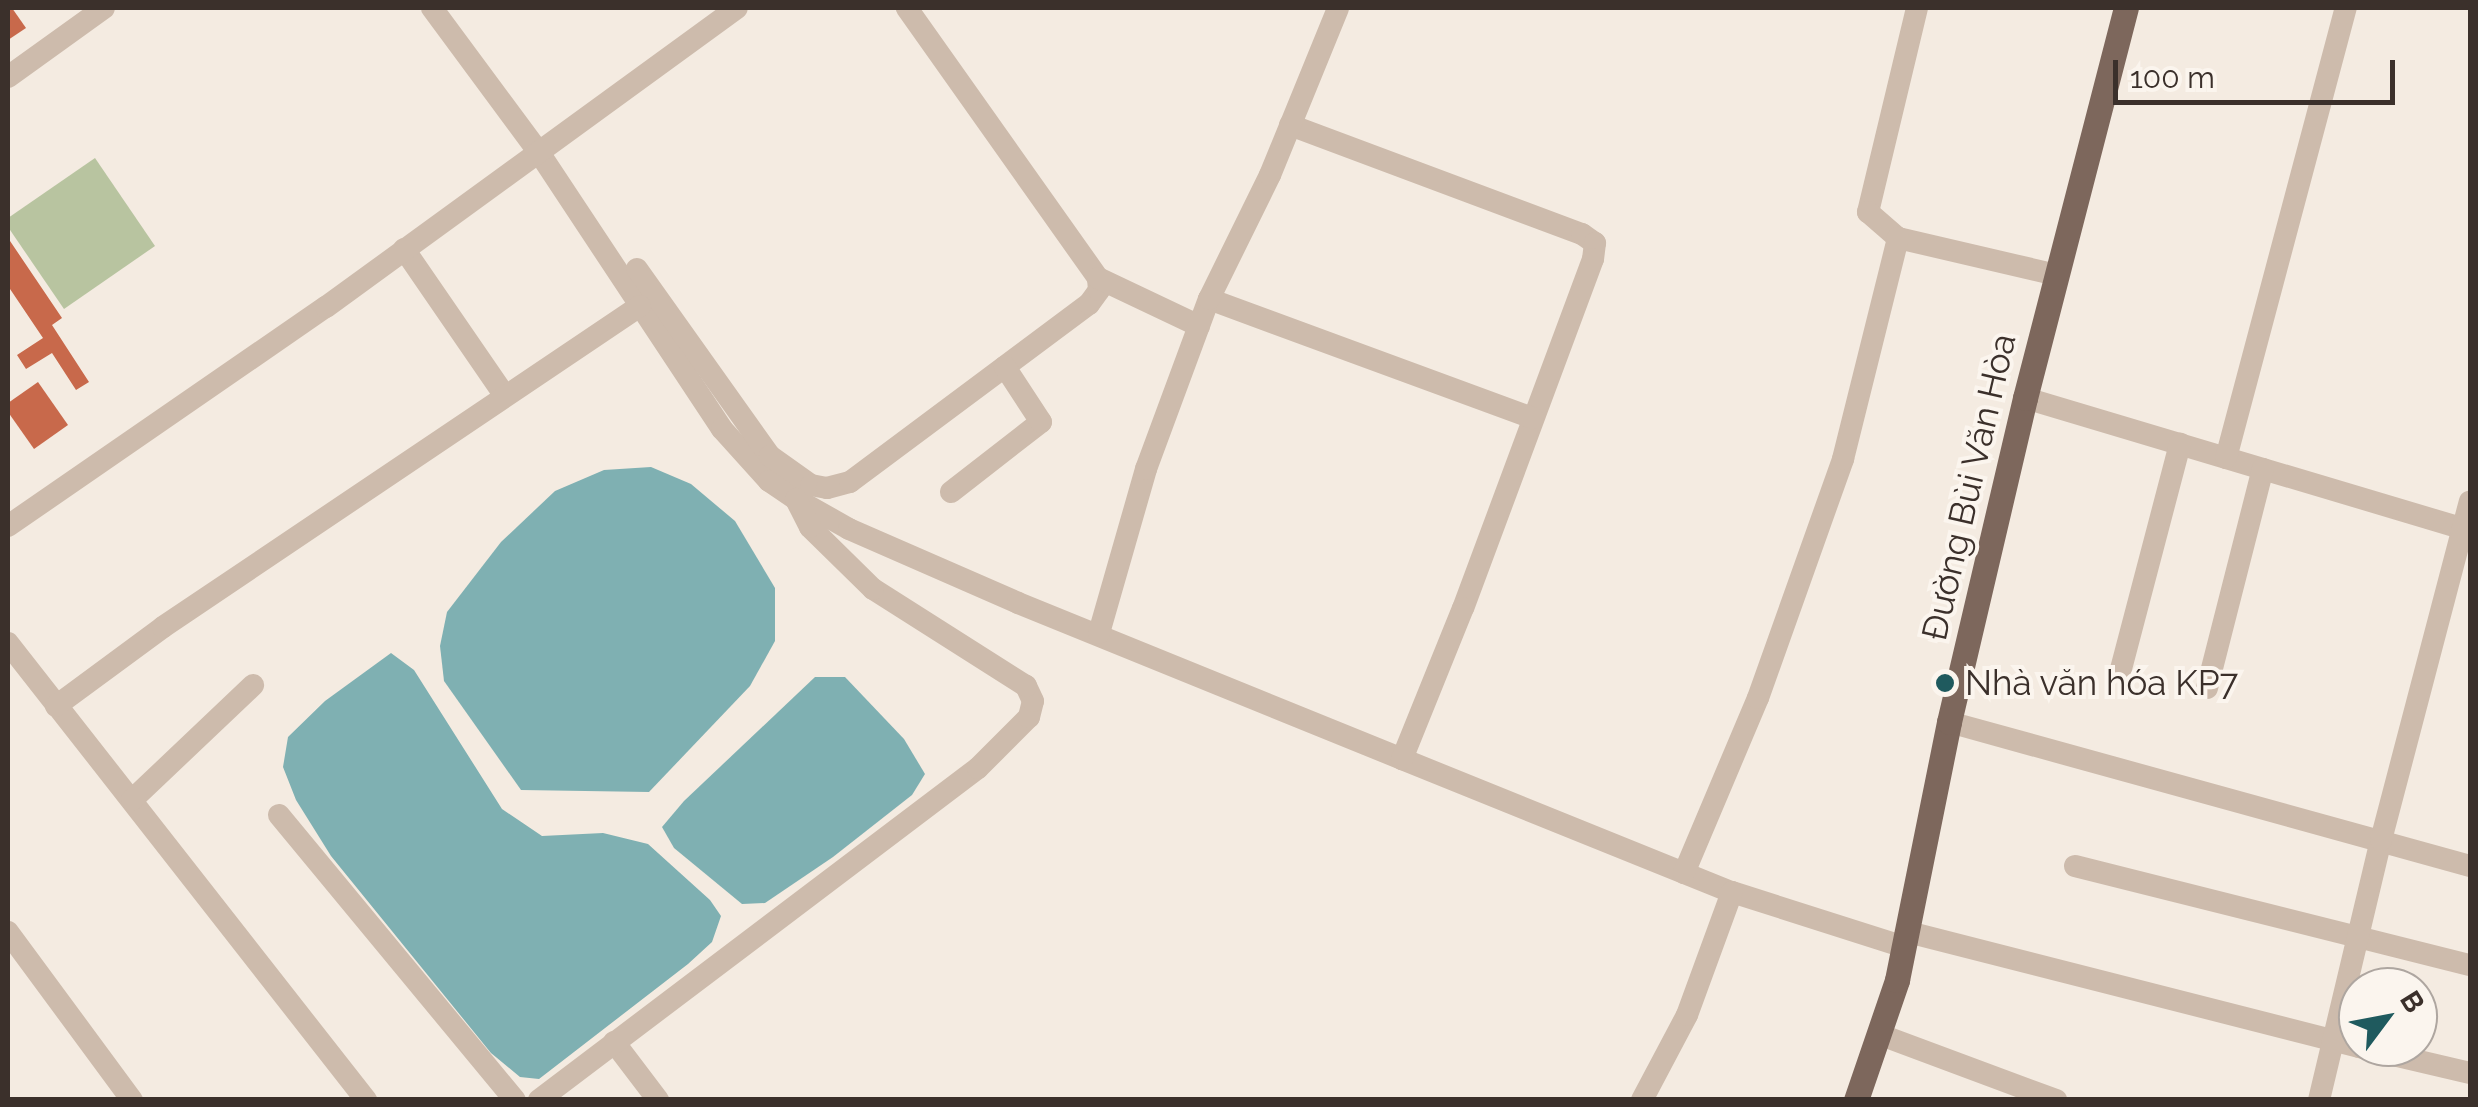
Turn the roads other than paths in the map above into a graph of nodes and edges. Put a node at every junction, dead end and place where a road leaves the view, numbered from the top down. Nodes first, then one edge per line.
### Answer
1 (104, 8) edge
2 (432, 8) edge
3 (737, 8) edge
4 (907, 8) edge
5 (1338, 8) edge
6 (1917, 8) edge
7 (2126, 8) edge
8 (2346, 8) edge
9 (79, 15) edge
10 (8, 77) edge
11 (1290, 125) junction
12 (538, 151) junction
13 (1898, 238) junction
14 (404, 249) junction
15 (637, 269) dead end
16 (2057, 275) junction
17 (1098, 278) junction
18 (1209, 299) junction
19 (640, 306) junction
20 (1199, 326) junction
21 (1005, 367) junction
22 (505, 396) junction
23 (2025, 398) junction
24 (1533, 418) junction
25 (2180, 444) junction
26 (2226, 458) junction
27 (2263, 468) junction
28 (950, 492) dead end
29 (796, 499) junction
30 (2470, 502) edge
31 (8, 526) edge
32 (2464, 529) junction
33 (1100, 633) junction
34 (8, 643) edge
35 (2121, 670) dead end
36 (253, 685) dead end
37 (2207, 688) dead end
38 (56, 706) junction
39 (1950, 722) junction
40 (1402, 759) junction
41 (132, 800) junction
42 (279, 816) dead end
43 (2381, 840) junction
44 (2075, 866) dead end
45 (2470, 866) edge
46 (1684, 873) junction
47 (1732, 892) junction
48 (8, 932) edge
49 (2357, 937) junction
50 (1906, 940) junction
51 (2470, 965) edge
52 (1881, 1035) junction
53 (2331, 1041) junction
54 (614, 1042) junction
55 (2338, 1042) edge
56 (2438, 1066) edge
57 (2470, 1073) edge
58 (2014, 1092) edge
59 (132, 1100) edge
60 (366, 1100) edge
61 (516, 1100) edge
62 (539, 1100) edge
63 (658, 1100) edge
64 (1642, 1100) edge
65 (1856, 1100) edge
66 (2056, 1100) edge
67 (2319, 1100) edge

1 - 9 street
2 - 12 street
3 - 12 street
4 - 17 street
5 - 11 street
6 - 13 street
7 - 16 main road, Đường Bùi Văn Hòa
8 - 26 street
9 - 10 street
11 - 18 street
11 - 24 street
12 - 14 street
12 - 19 street
13 - 16 street
13 - 46 street
14 - 22 street
14 - 31 street
15 - 21 street
16 - 23 main road, Đường Bùi Văn Hòa
17 - 20 street
17 - 21 street
18 - 20 street
18 - 24 street
19 - 22 street
19 - 29 street
20 - 33 street
21 - 28 street
22 - 38 street
23 - 25 street
23 - 39 main road, Đường Bùi Văn Hòa
24 - 40 street
25 - 26 street
25 - 35 street
26 - 27 street
27 - 32 street
27 - 37 street
29 - 33 street
29 - 54 street
30 - 32 street
32 - 43 street
33 - 40 street
34 - 38 street
36 - 41 street
38 - 41 street
39 - 43 street
39 - 50 main road, Đường Bùi Văn Hòa
40 - 46 street
41 - 60 street
42 - 61 street
43 - 45 street
43 - 49 street
44 - 49 street
46 - 47 street
47 - 50 street
47 - 64 street
48 - 59 street
49 - 51 street
49 - 53 street
50 - 52 main road, Đường Bùi Văn Hòa
50 - 53 street
52 - 58 street
52 - 65 main road, Đường Bùi Văn Hòa
53 - 55 street
53 - 67 street
54 - 62 street
54 - 63 street
56 - 57 street
58 - 66 street

